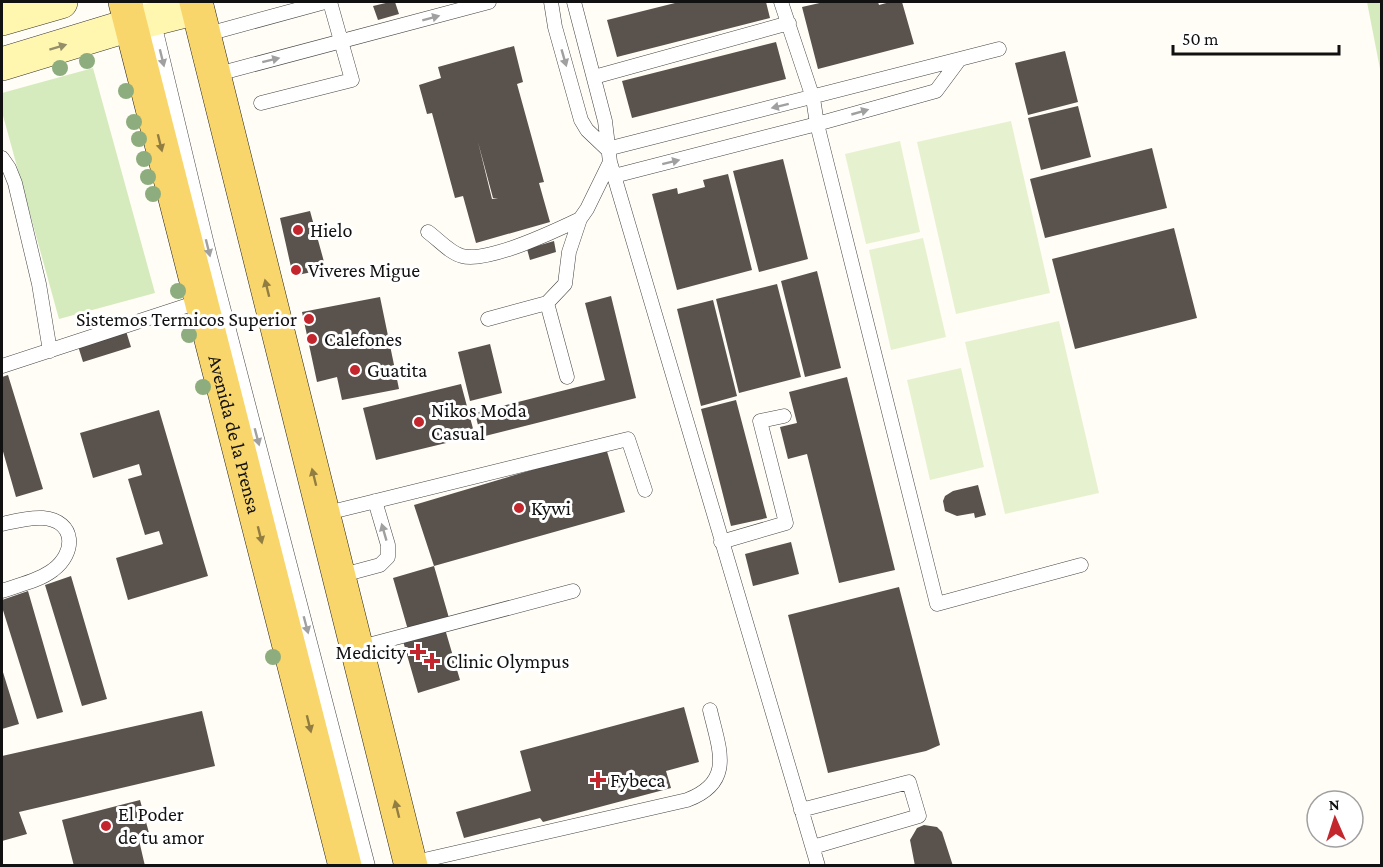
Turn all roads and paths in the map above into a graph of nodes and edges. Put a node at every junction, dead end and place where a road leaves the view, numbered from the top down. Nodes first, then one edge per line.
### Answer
1 (61, 2) edge
2 (325, 2) edge
3 (330, 2) edge
4 (489, 2) edge
5 (551, 2) edge
6 (574, 2) edge
7 (782, 2) edge
8 (139, 12) edge
9 (199, 15) edge
10 (2, 19) edge
11 (789, 23) junction
12 (341, 42) junction
13 (999, 49) dead end
14 (959, 60) junction
15 (2, 64) edge
16 (214, 75) junction
17 (594, 77) junction
18 (813, 98) junction
19 (261, 103) dead end
20 (817, 124) junction
21 (609, 155) junction
22 (2, 158) edge
23 (614, 176) junction
24 (580, 219) junction
25 (428, 232) dead end
26 (201, 301) junction
27 (547, 303) junction
28 (488, 319) dead end
29 (50, 351) junction
30 (2, 366) edge
31 (567, 377) dead end
32 (784, 416) dead end
33 (645, 490) dead end
34 (375, 501) junction
35 (323, 514) junction
36 (2, 524) edge
37 (721, 542) junction
38 (1081, 565) dead end
39 (339, 576) junction
40 (2, 591) edge
41 (573, 591) dead end
42 (357, 648) junction
43 (710, 710) dead end
44 (801, 810) junction
45 (813, 848) junction
46 (411, 864) edge
47 (345, 866) edge
48 (368, 866) edge
49 (818, 866) edge

1 - 10 main road
2 - 9 lane
3 - 12 lane
12 -> 4 lane
5 -> 21 lane
6 - 17 lane
7 - 11 lane
8 - 9 main road
15 -> 8 main road
8 -> 26 main road, Avenida de la Prensa
8 -> 48 lane
9 - 16 main road
11 - 17 lane
11 - 18 lane
16 -> 12 lane
12 - 19 lane
13 - 14 lane
14 - 18 lane
20 -> 14 lane
35 -> 16 main road
17 - 21 lane
18 - 20 lane
18 -> 21 lane
23 -> 20 lane
20 - 38 lane
21 - 23 lane
21 - 24 lane
22 - 29 lane
23 - 37 lane
24 - 25 lane
24 - 27 lane
26 - 29 lane
26 -> 47 main road, Avenida de la Prensa
27 - 28 lane
27 - 31 lane
29 - 30 lane
32 - 37 lane
33 - 34 lane
34 - 35 lane
39 -> 34 lane
35 - 39 main road
36 - 40 lane
37 - 44 lane
39 - 42 main road
41 - 42 lane
46 -> 42 main road
43 - 46 lane
44 - 45 lane
44 - 45 lane
45 - 49 lane

